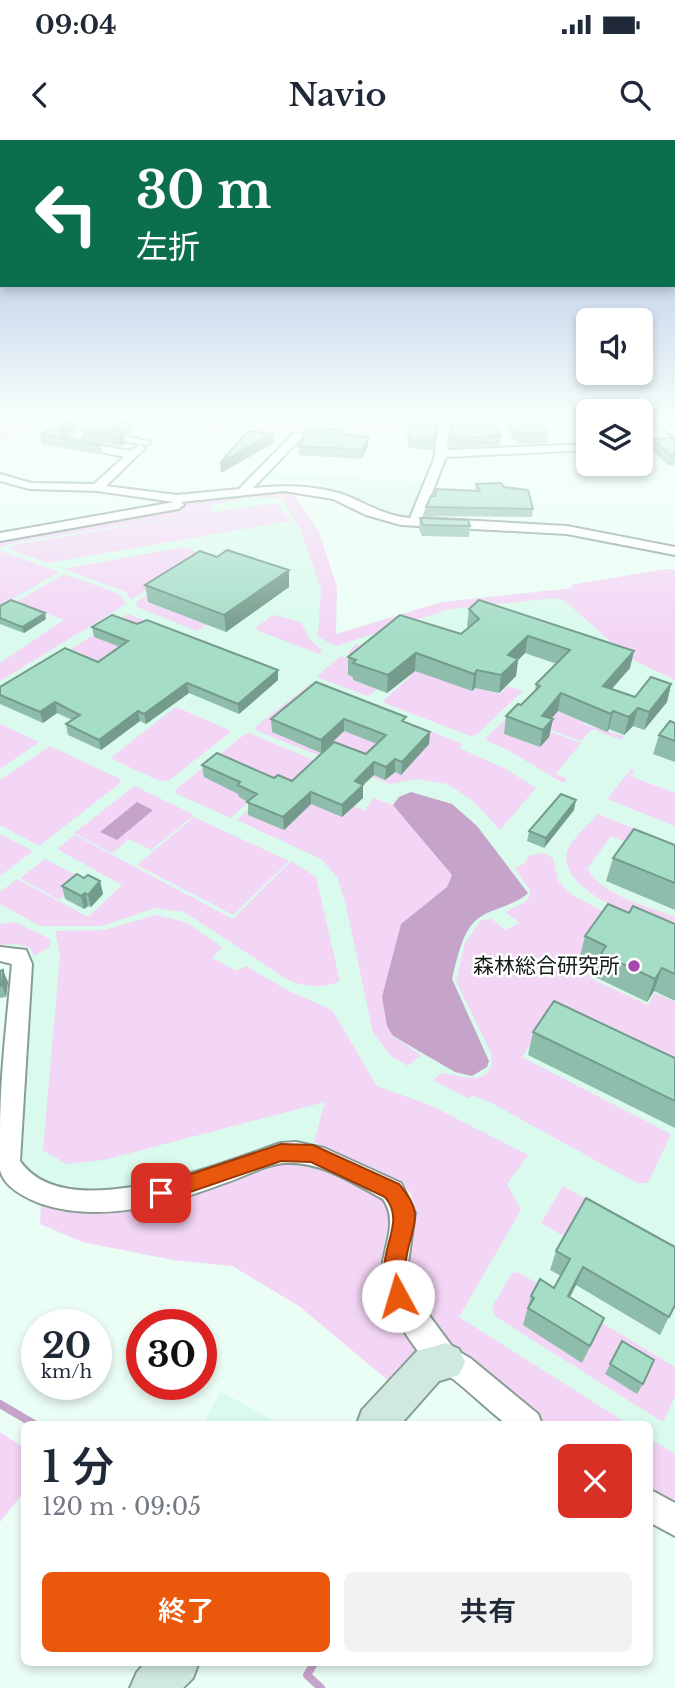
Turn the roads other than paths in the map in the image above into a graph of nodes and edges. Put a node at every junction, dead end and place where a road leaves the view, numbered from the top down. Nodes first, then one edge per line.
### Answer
1 (124, 491) edge
2 (236, 491) edge
3 (309, 491) edge
4 (429, 491) edge
5 (187, 499) junction
6 (414, 522) junction
7 (0, 537) edge
8 (675, 551) edge
9 (0, 954) edge
10 (446, 1362) junction
11 (379, 1421) edge
12 (524, 1421) edge
13 (653, 1507) edge
14 (675, 1521) edge
15 (173, 1666) edge
16 (153, 1688) edge

1 - 5 street
2 - 5 street
3 - 6 street
4 - 6 street
5 - 7 street
6 - 8 street
9 - 10 street
10 - 11 street
10 - 12 street
13 - 14 street
15 - 16 street

